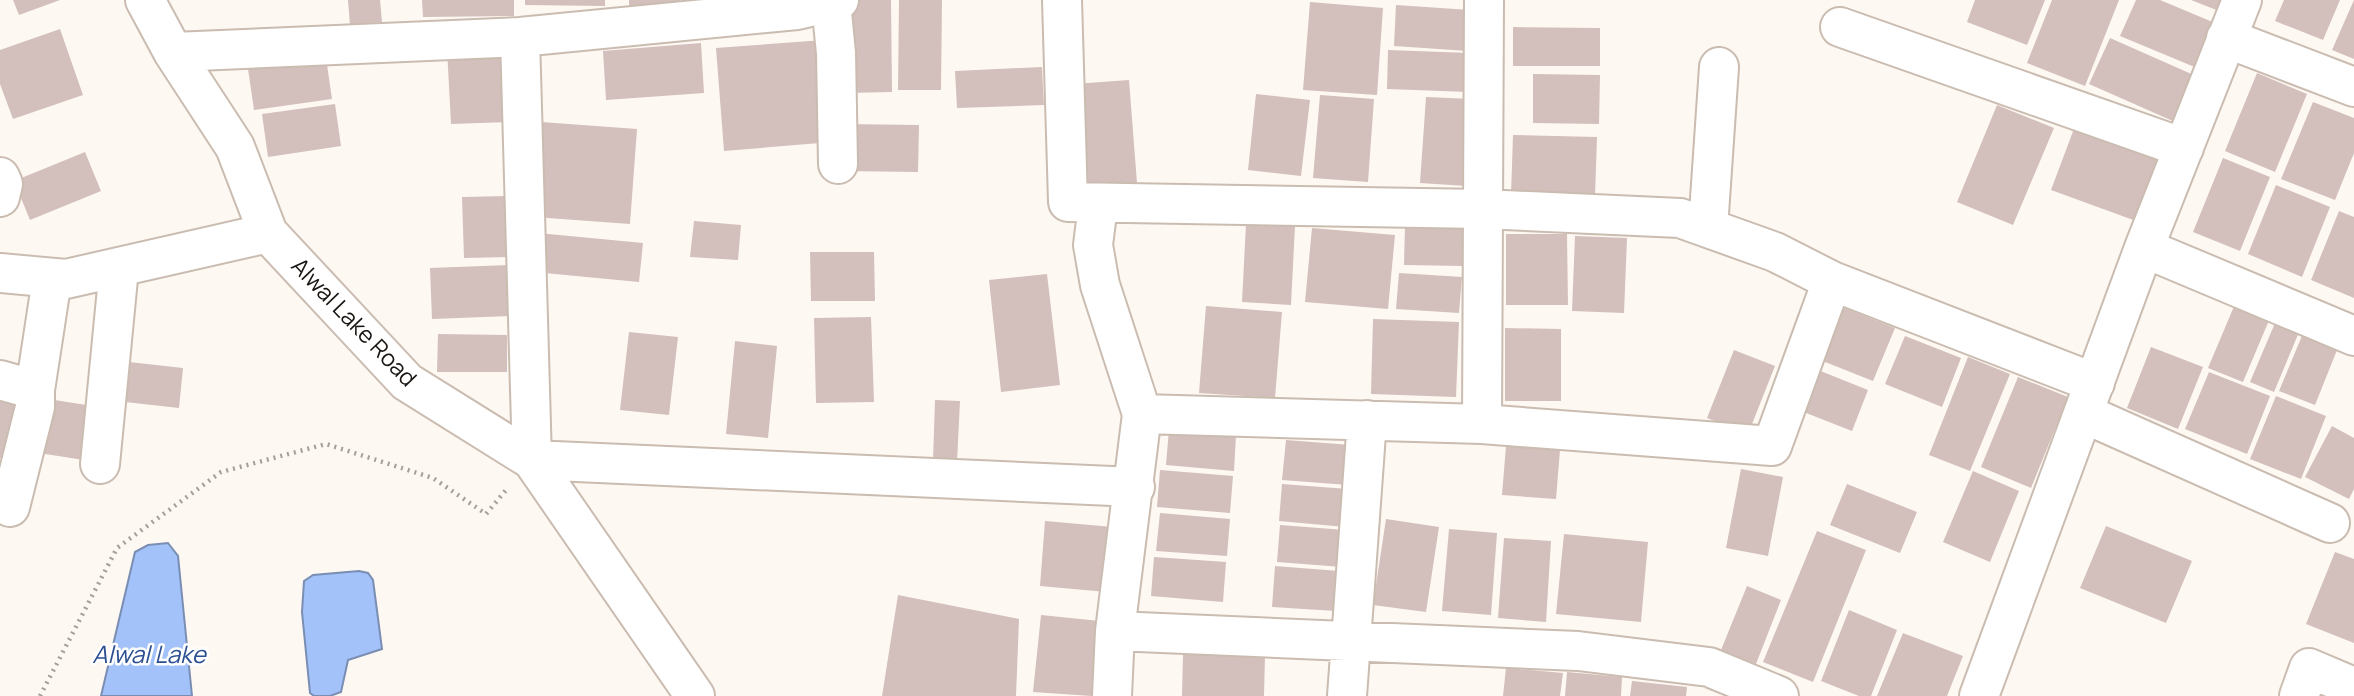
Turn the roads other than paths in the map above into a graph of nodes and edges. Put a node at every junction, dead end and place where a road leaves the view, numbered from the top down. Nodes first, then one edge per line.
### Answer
1 (145, 0) edge
2 (1062, 0) edge
3 (1484, 0) edge
4 (2242, 0) edge
5 (835, 2) edge
6 (1840, 27) dead end
7 (520, 37) junction
8 (2226, 38) junction
9 (173, 52) junction
10 (1719, 67) dead end
11 (2354, 87) edge
12 (2184, 148) junction
13 (838, 164) dead end
14 (0, 177) edge
15 (0, 197) edge
16 (1098, 205) junction
17 (1483, 209) junction
18 (1708, 228) junction
19 (268, 233) junction
20 (2144, 248) junction
21 (119, 268) junction
22 (0, 273) edge
23 (52, 279) junction
24 (1832, 281) junction
25 (2354, 336) edge
26 (17, 385) edge
27 (2090, 399) junction
28 (1142, 414) junction
29 (1367, 420) junction
30 (1482, 424) junction
31 (532, 460) junction
32 (100, 464) dead end
33 (1135, 487) junction
34 (10, 507) dead end
35 (2330, 523) dead end
36 (1115, 631) junction
37 (1352, 643) junction
38 (2354, 687) edge
39 (695, 696) edge
40 (1112, 696) edge
41 (1347, 696) edge
42 (1779, 696) edge
43 (1979, 696) edge
44 (2298, 696) edge

1 - 9 street, Alwal Lake Road
2 - 16 street
3 - 17 street
4 - 8 street
5 - 7 street
5 - 13 street
6 - 12 street
7 - 9 street
7 - 31 street
8 - 11 street
8 - 12 street
9 - 19 street, Alwal Lake Road
10 - 18 street
12 - 20 street
14 - 15 street
16 - 17 street
16 - 28 street
17 - 18 street
17 - 30 street
18 - 24 street
19 - 21 street
19 - 31 street, Alwal Lake Road
20 - 25 street
20 - 27 street
21 - 23 street
21 - 32 street
22 - 23 street
23 - 26 street
24 - 27 street
24 - 30 street
26 - 34 street
27 - 35 street
27 - 43 street
28 - 29 street
28 - 33 street
29 - 30 street
29 - 37 street
31 - 33 street
31 - 39 street, Alwal Lake Road
33 - 36 street
36 - 37 street
36 - 40 street
37 - 41 street
37 - 42 street
38 - 44 street

